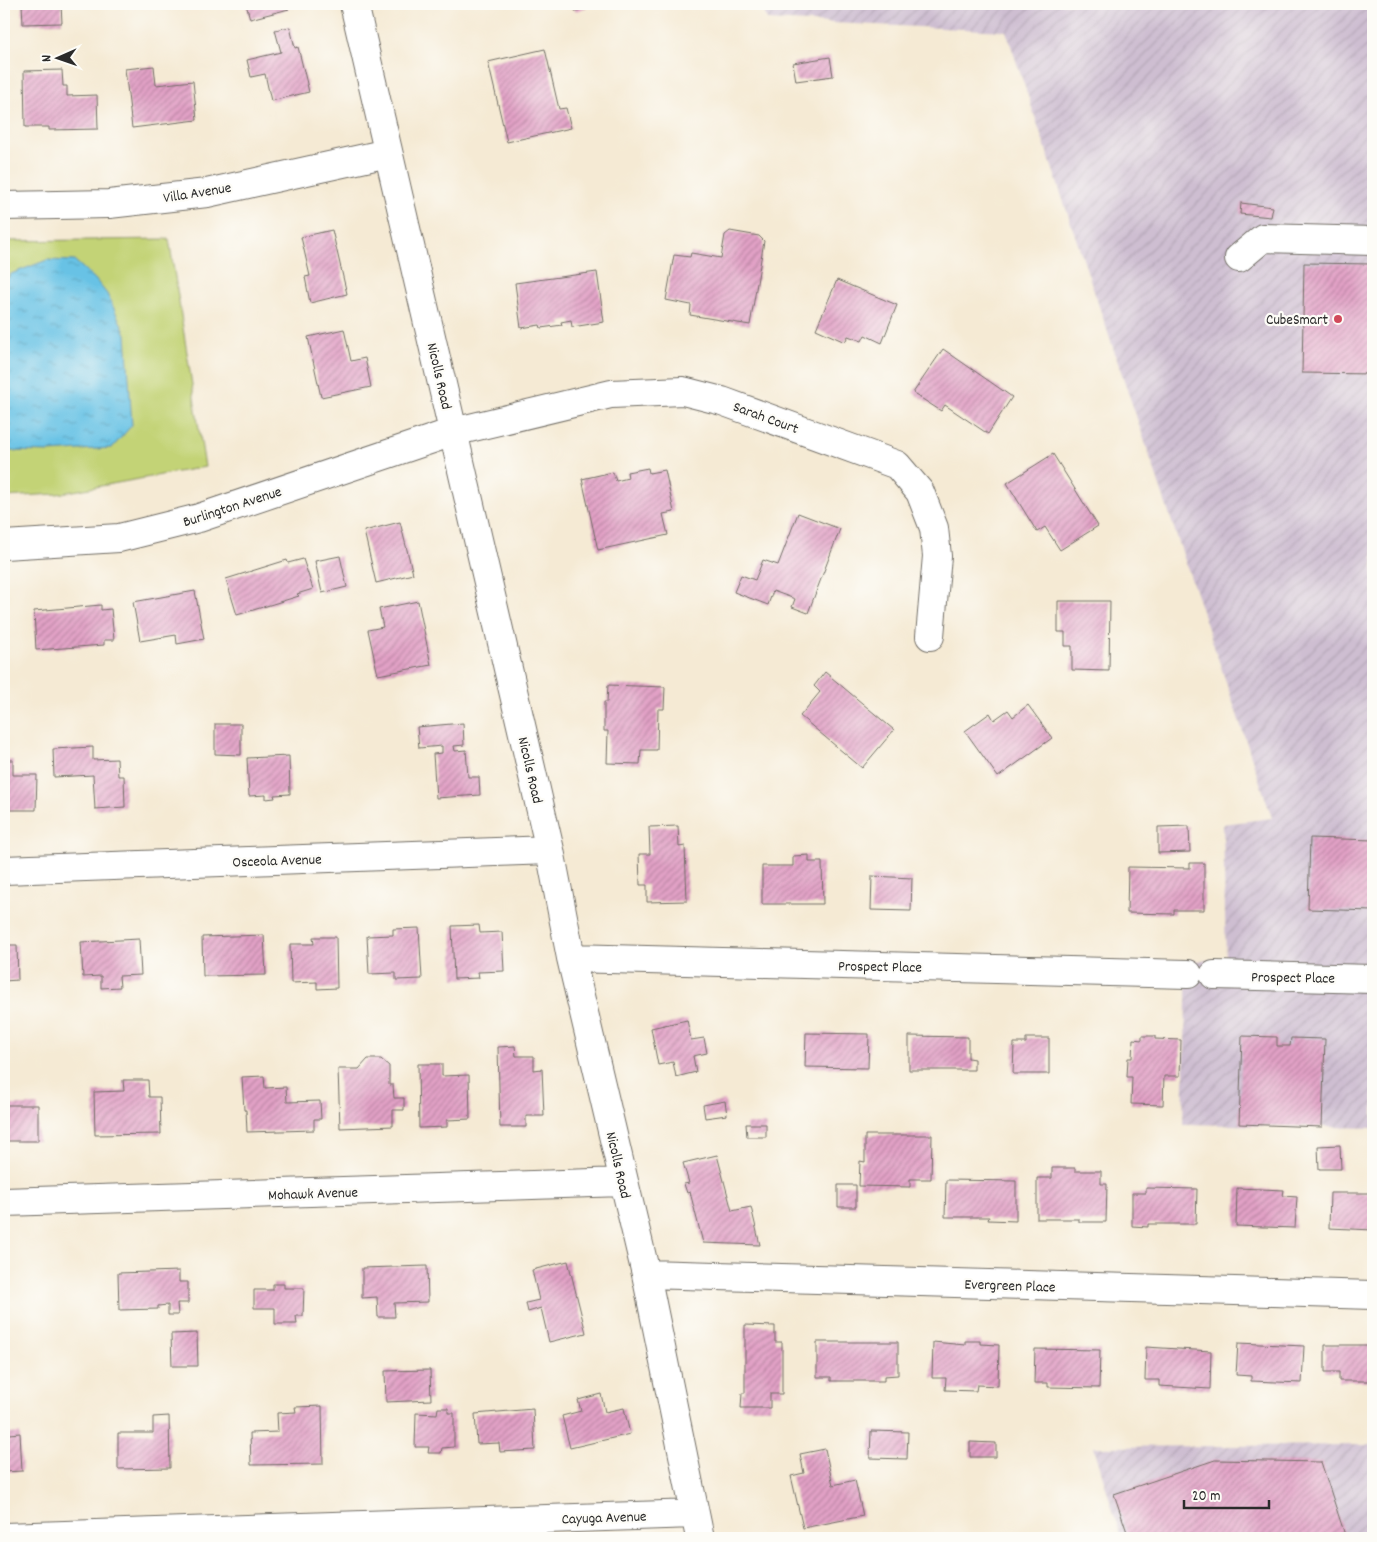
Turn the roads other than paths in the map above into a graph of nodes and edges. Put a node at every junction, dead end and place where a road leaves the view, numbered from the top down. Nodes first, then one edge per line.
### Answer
1 (354, 4) edge
2 (388, 153) junction
3 (4, 206) edge
4 (1373, 240) edge
5 (1239, 258) dead end
6 (453, 432) junction
7 (4, 545) edge
8 (930, 636) dead end
9 (550, 850) junction
10 (4, 870) edge
11 (572, 958) junction
12 (1373, 979) edge
13 (623, 1182) junction
14 (4, 1202) edge
15 (646, 1274) junction
16 (1373, 1295) edge
17 (697, 1526) edge
18 (4, 1537) edge

1 - 2 street, Nicolls Road
2 - 3 street, Villa Avenue
2 - 6 street, Nicolls Road
4 - 5 street
6 - 7 street, Burlington Avenue
6 - 8 street, Sarah Court
6 - 9 street, Nicolls Road
9 - 10 street, Osceola Avenue
9 - 11 street, Nicolls Road
11 - 12 street, Prospect Place
11 - 13 street, Nicolls Road
13 - 14 street, Mohawk Avenue
13 - 15 street, Nicolls Road
15 - 16 street, Evergreen Place
15 - 17 street, Nicolls Road
17 - 18 street, Cayuga Avenue

